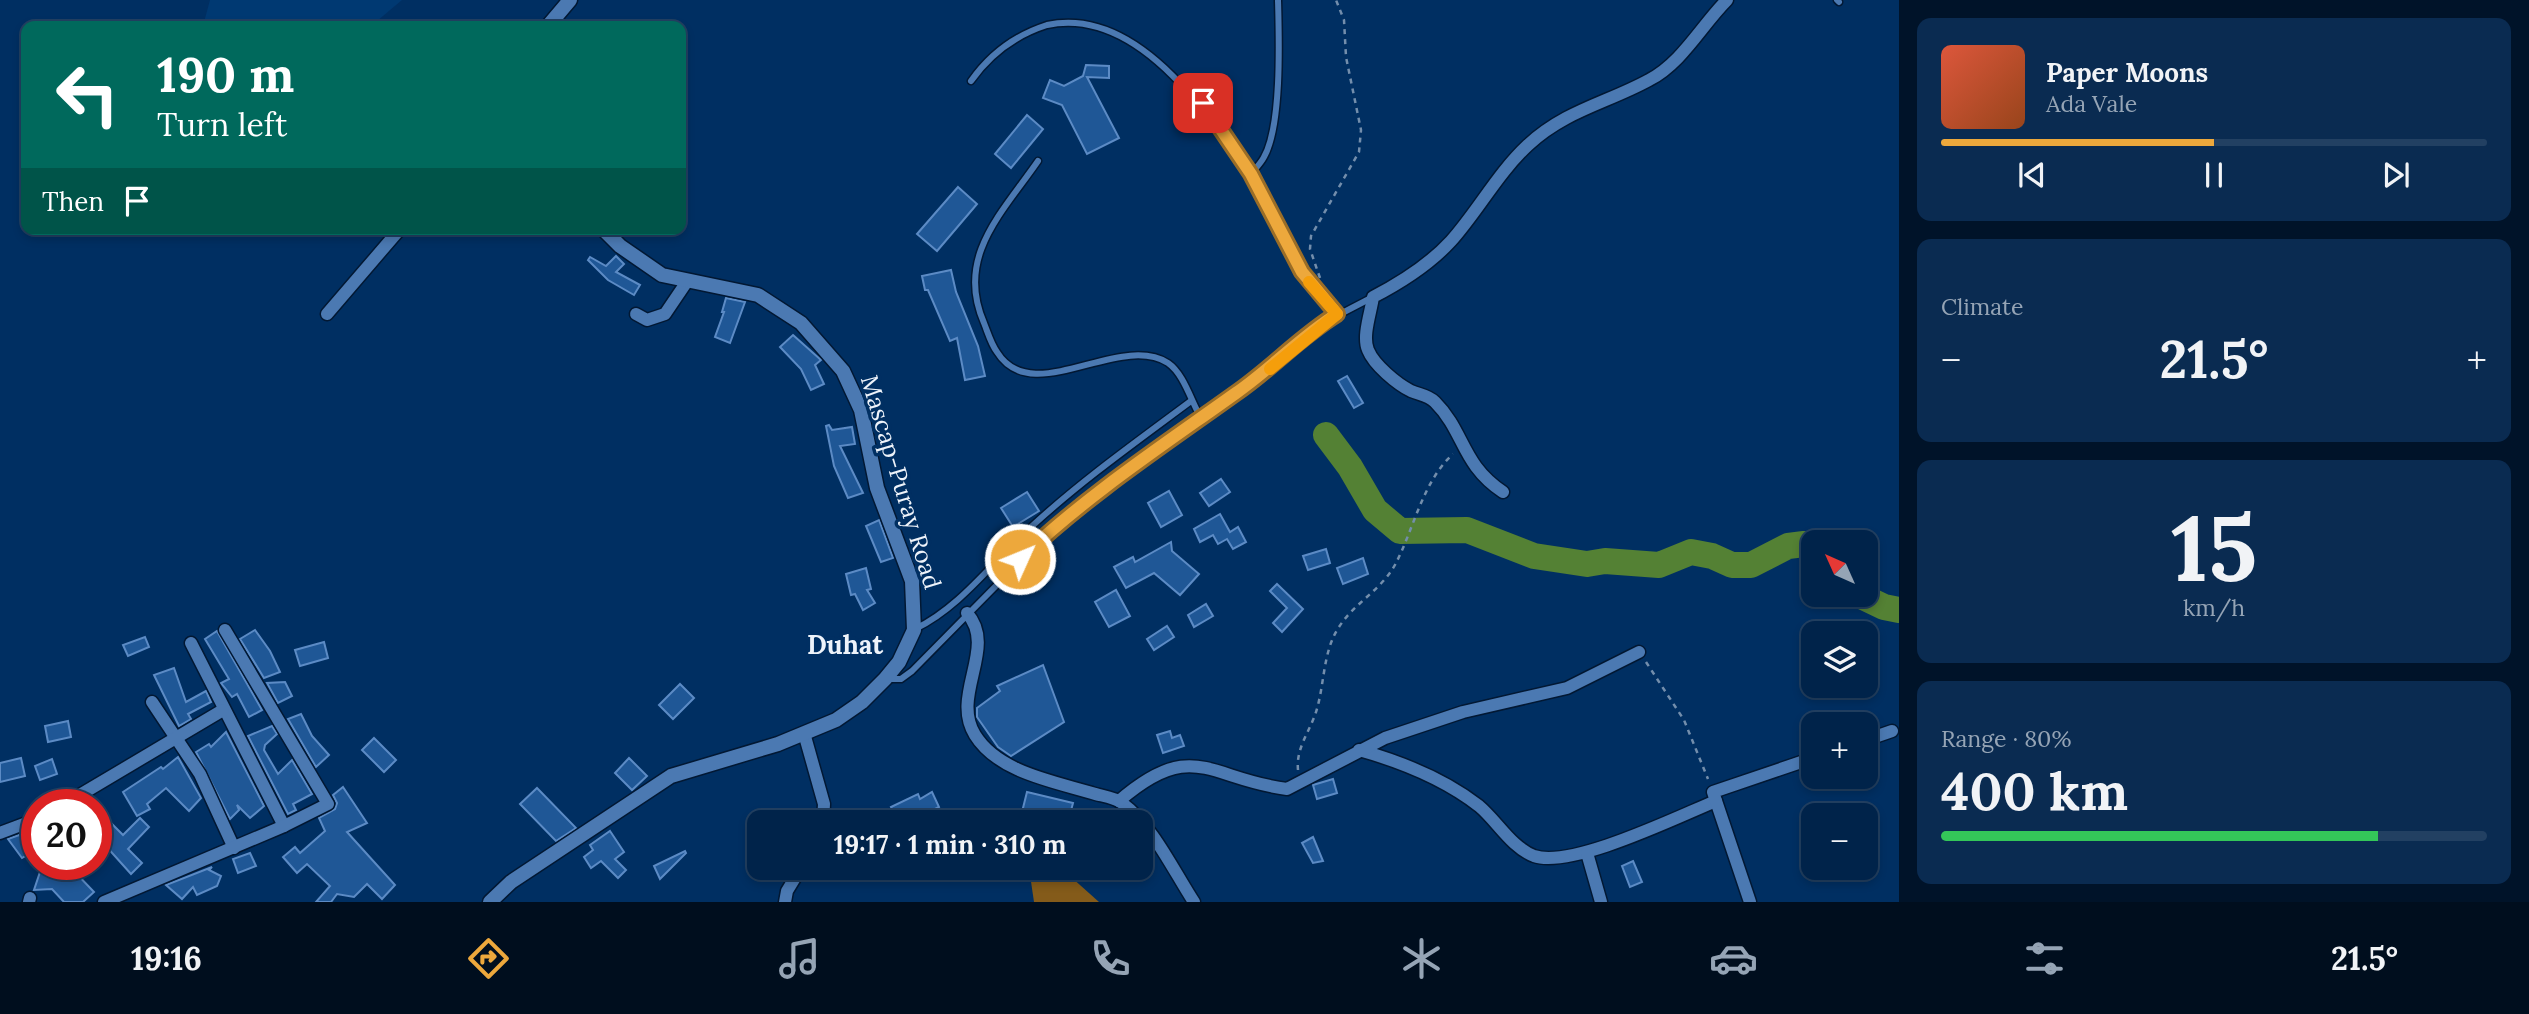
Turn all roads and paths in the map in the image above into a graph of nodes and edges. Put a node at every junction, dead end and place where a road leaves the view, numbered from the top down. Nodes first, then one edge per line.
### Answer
1 (570, 0) edge
2 (1278, 0) edge
3 (1336, 0) edge
4 (1727, 0) edge
5 (552, 21) edge
6 (971, 81) dead end
7 (1038, 161) dead end
8 (1251, 174) junction
9 (395, 235) edge
10 (609, 235) edge
11 (688, 280) junction
12 (1373, 297) junction
13 (1329, 301) junction
14 (327, 314) dead end
15 (636, 314) dead end
16 (1337, 314) junction
17 (1191, 401) junction
18 (1201, 418) junction
19 (1461, 447) junction
20 (1503, 492) dead end
21 (967, 613) junction
22 (225, 629) dead end
23 (914, 630) junction
24 (191, 643) dead end
25 (1639, 652) joint
26 (886, 679) junction
27 (152, 702) dead end
28 (223, 710) junction
29 (1892, 731) dead end
30 (804, 733) junction
31 (1878, 736) edge
32 (176, 739) junction
33 (1359, 750) junction
34 (1801, 763) edge
35 (1299, 784) junction
36 (90, 789) edge
37 (1714, 797) junction
38 (1119, 801) junction
39 (824, 810) edge
40 (21, 824) edge
41 (284, 826) junction
42 (0, 833) edge
43 (234, 848) junction
44 (1587, 853) junction
45 (794, 880) edge
46 (104, 902) edge
47 (490, 902) edge
48 (785, 902) edge
49 (1194, 902) edge
50 (1601, 902) edge
51 (1750, 902) edge

1 - 5 street
2 - 8 lane
3 - 13 path
4 - 12 street
6 - 8 lane
7 - 17 lane
8 - 13 lane
9 - 14 street
10 - 11 street, Mascap-Puray Road
11 - 15 street
11 - 23 street, Mascap-Puray Road
12 - 16 lane
12 - 19 street
13 - 16 lane
16 - 18 lane
17 - 18 lane
17 - 23 lane
18 - 21 lane
19 - 20 street
19 - 35 path
21 - 26 lane
21 - 38 street
22 - 41 street
23 - 26 street, Mascap-Puray Road
24 - 28 street
25 - 33 street
25 - 37 path
26 - 30 street, Mascap-Puray Road
27 - 32 street
28 - 32 street
28 - 41 street
29 - 31 street
30 - 39 street
30 - 47 street, Mascap-Puray Road
32 - 36 street
32 - 43 street
33 - 35 street
33 - 44 street
34 - 37 street
35 - 38 street
37 - 44 street
37 - 51 street
38 - 49 street
40 - 42 street
41 - 43 street
43 - 46 street
44 - 50 street
45 - 48 street

